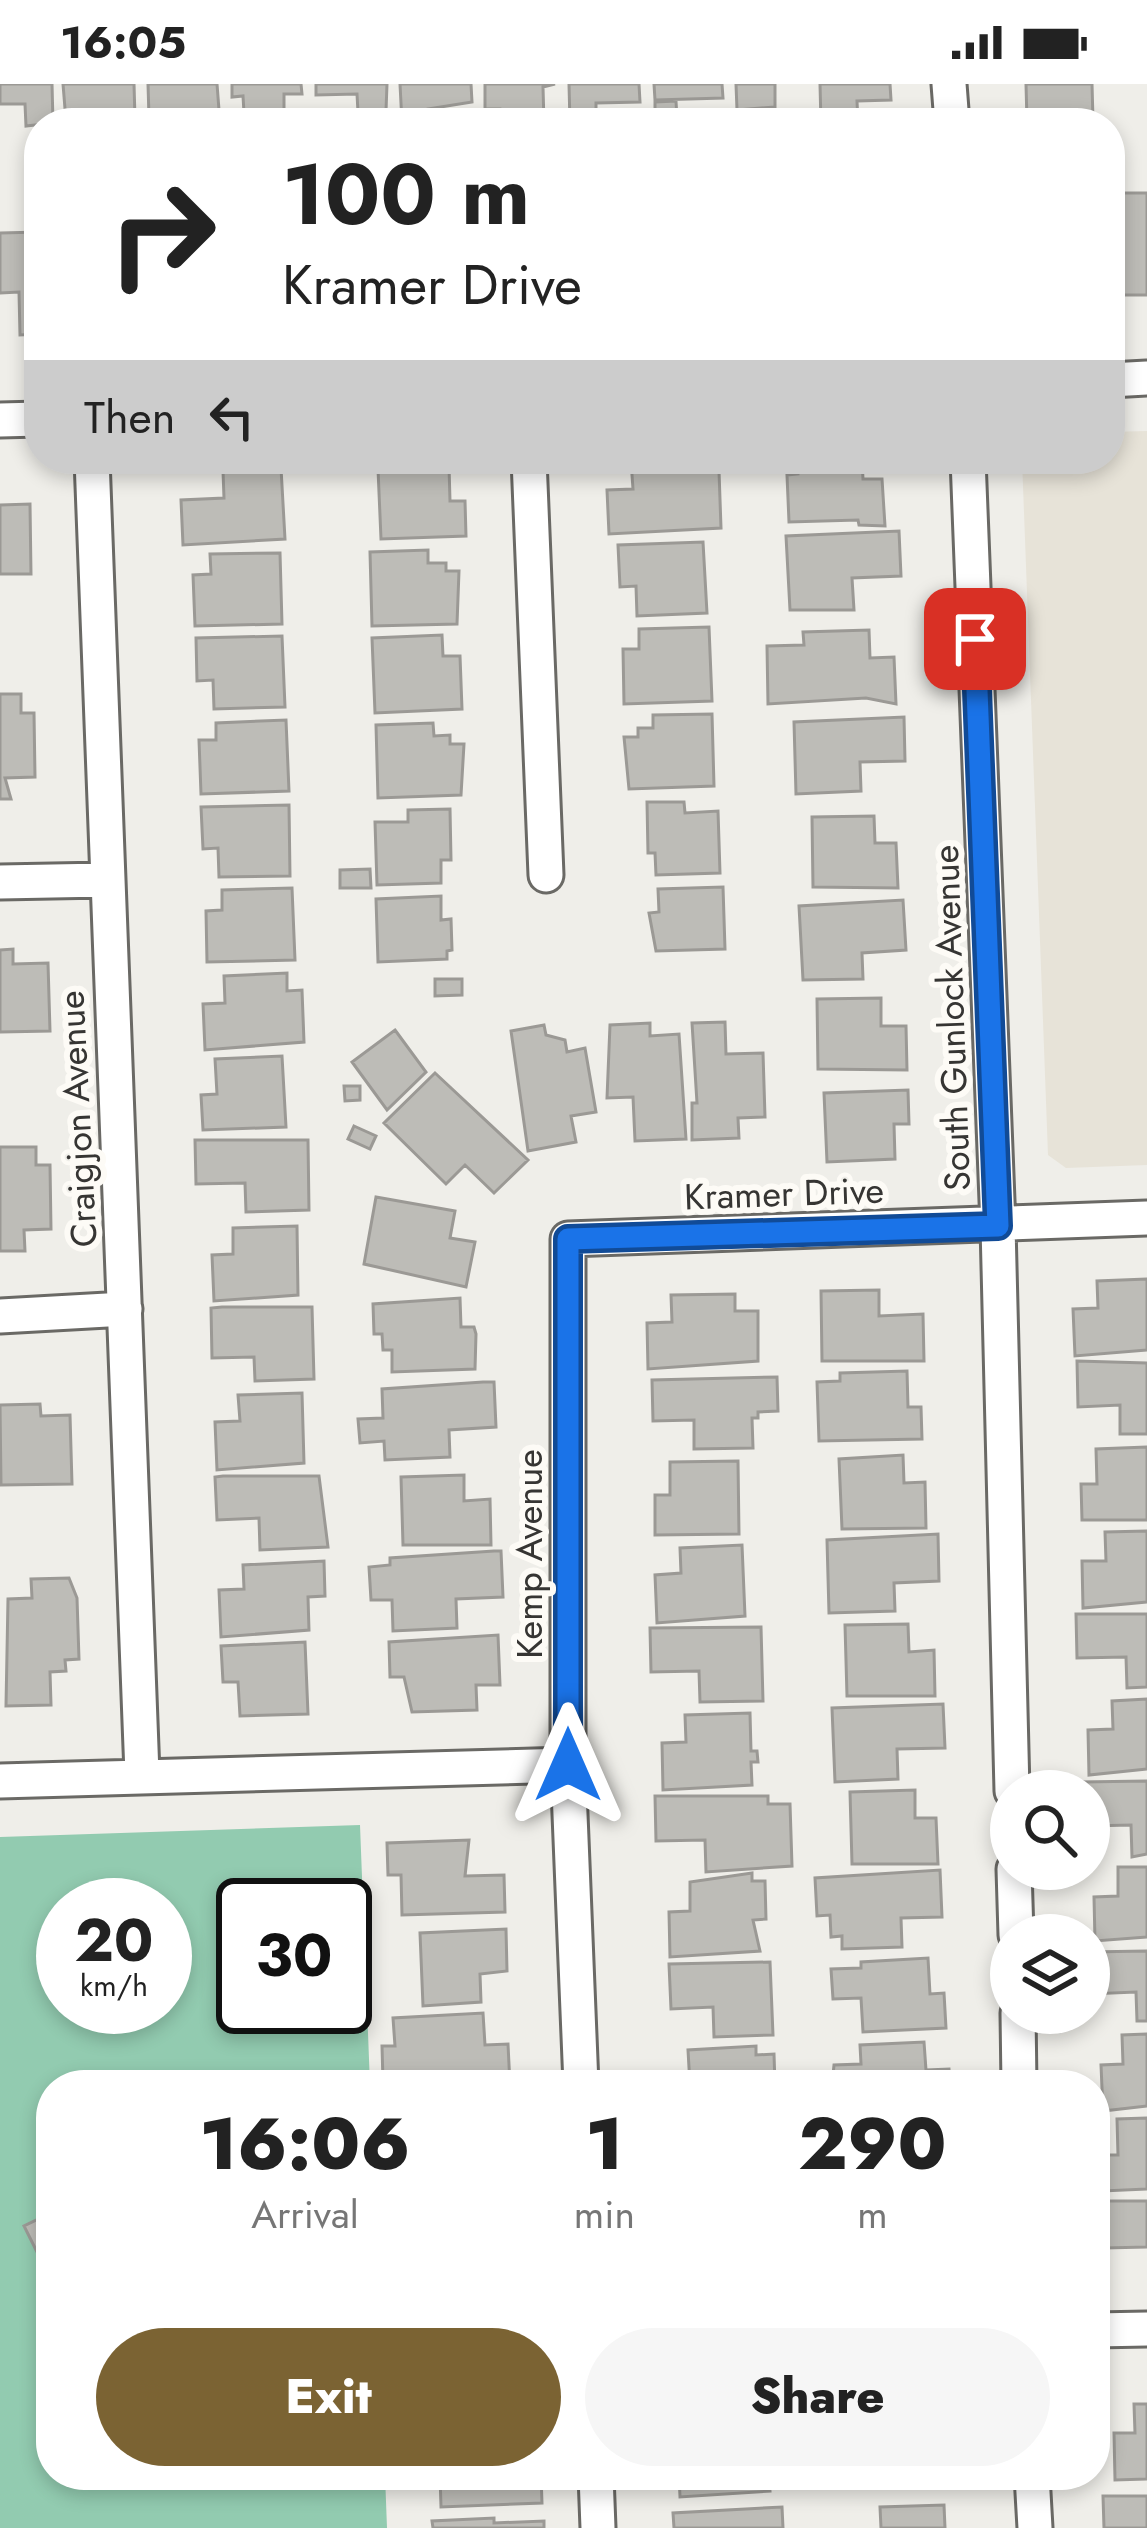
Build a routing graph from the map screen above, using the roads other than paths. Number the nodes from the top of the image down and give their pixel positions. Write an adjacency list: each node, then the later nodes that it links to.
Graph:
1 (92, 474): 5 (street, Craigjon Avenue)
2 (530, 474): 4 (street)
3 (969, 474): 8 (street, South Gunlock Avenue)
4 (547, 875)
5 (105, 880): 6 (street); 10 (street, Craigjon Avenue)
6 (0, 882)
7 (1147, 1218): 8 (street, Kramer Drive)
8 (998, 1226): 9 (street, Kramer Drive); 13 (street, South Gunlock Avenue)
9 (568, 1239): 12 (street, Kemp Avenue)
10 (125, 1310): 11 (street); 14 (street, Craigjon Avenue)
11 (0, 1316)
12 (568, 1765): 14 (street); 17 (street, Kemp Avenue)
13 (1011, 1770)
14 (142, 1774): 15 (street)
15 (0, 1781)
16 (1018, 2034): 18 (street)
17 (579, 2070)
18 (1019, 2070)
19 (1147, 2329): 20 (street)
20 (1110, 2330)
21 (597, 2490): 23 (street)
22 (1033, 2490): 24 (street)
23 (598, 2528)
24 (1035, 2528)

